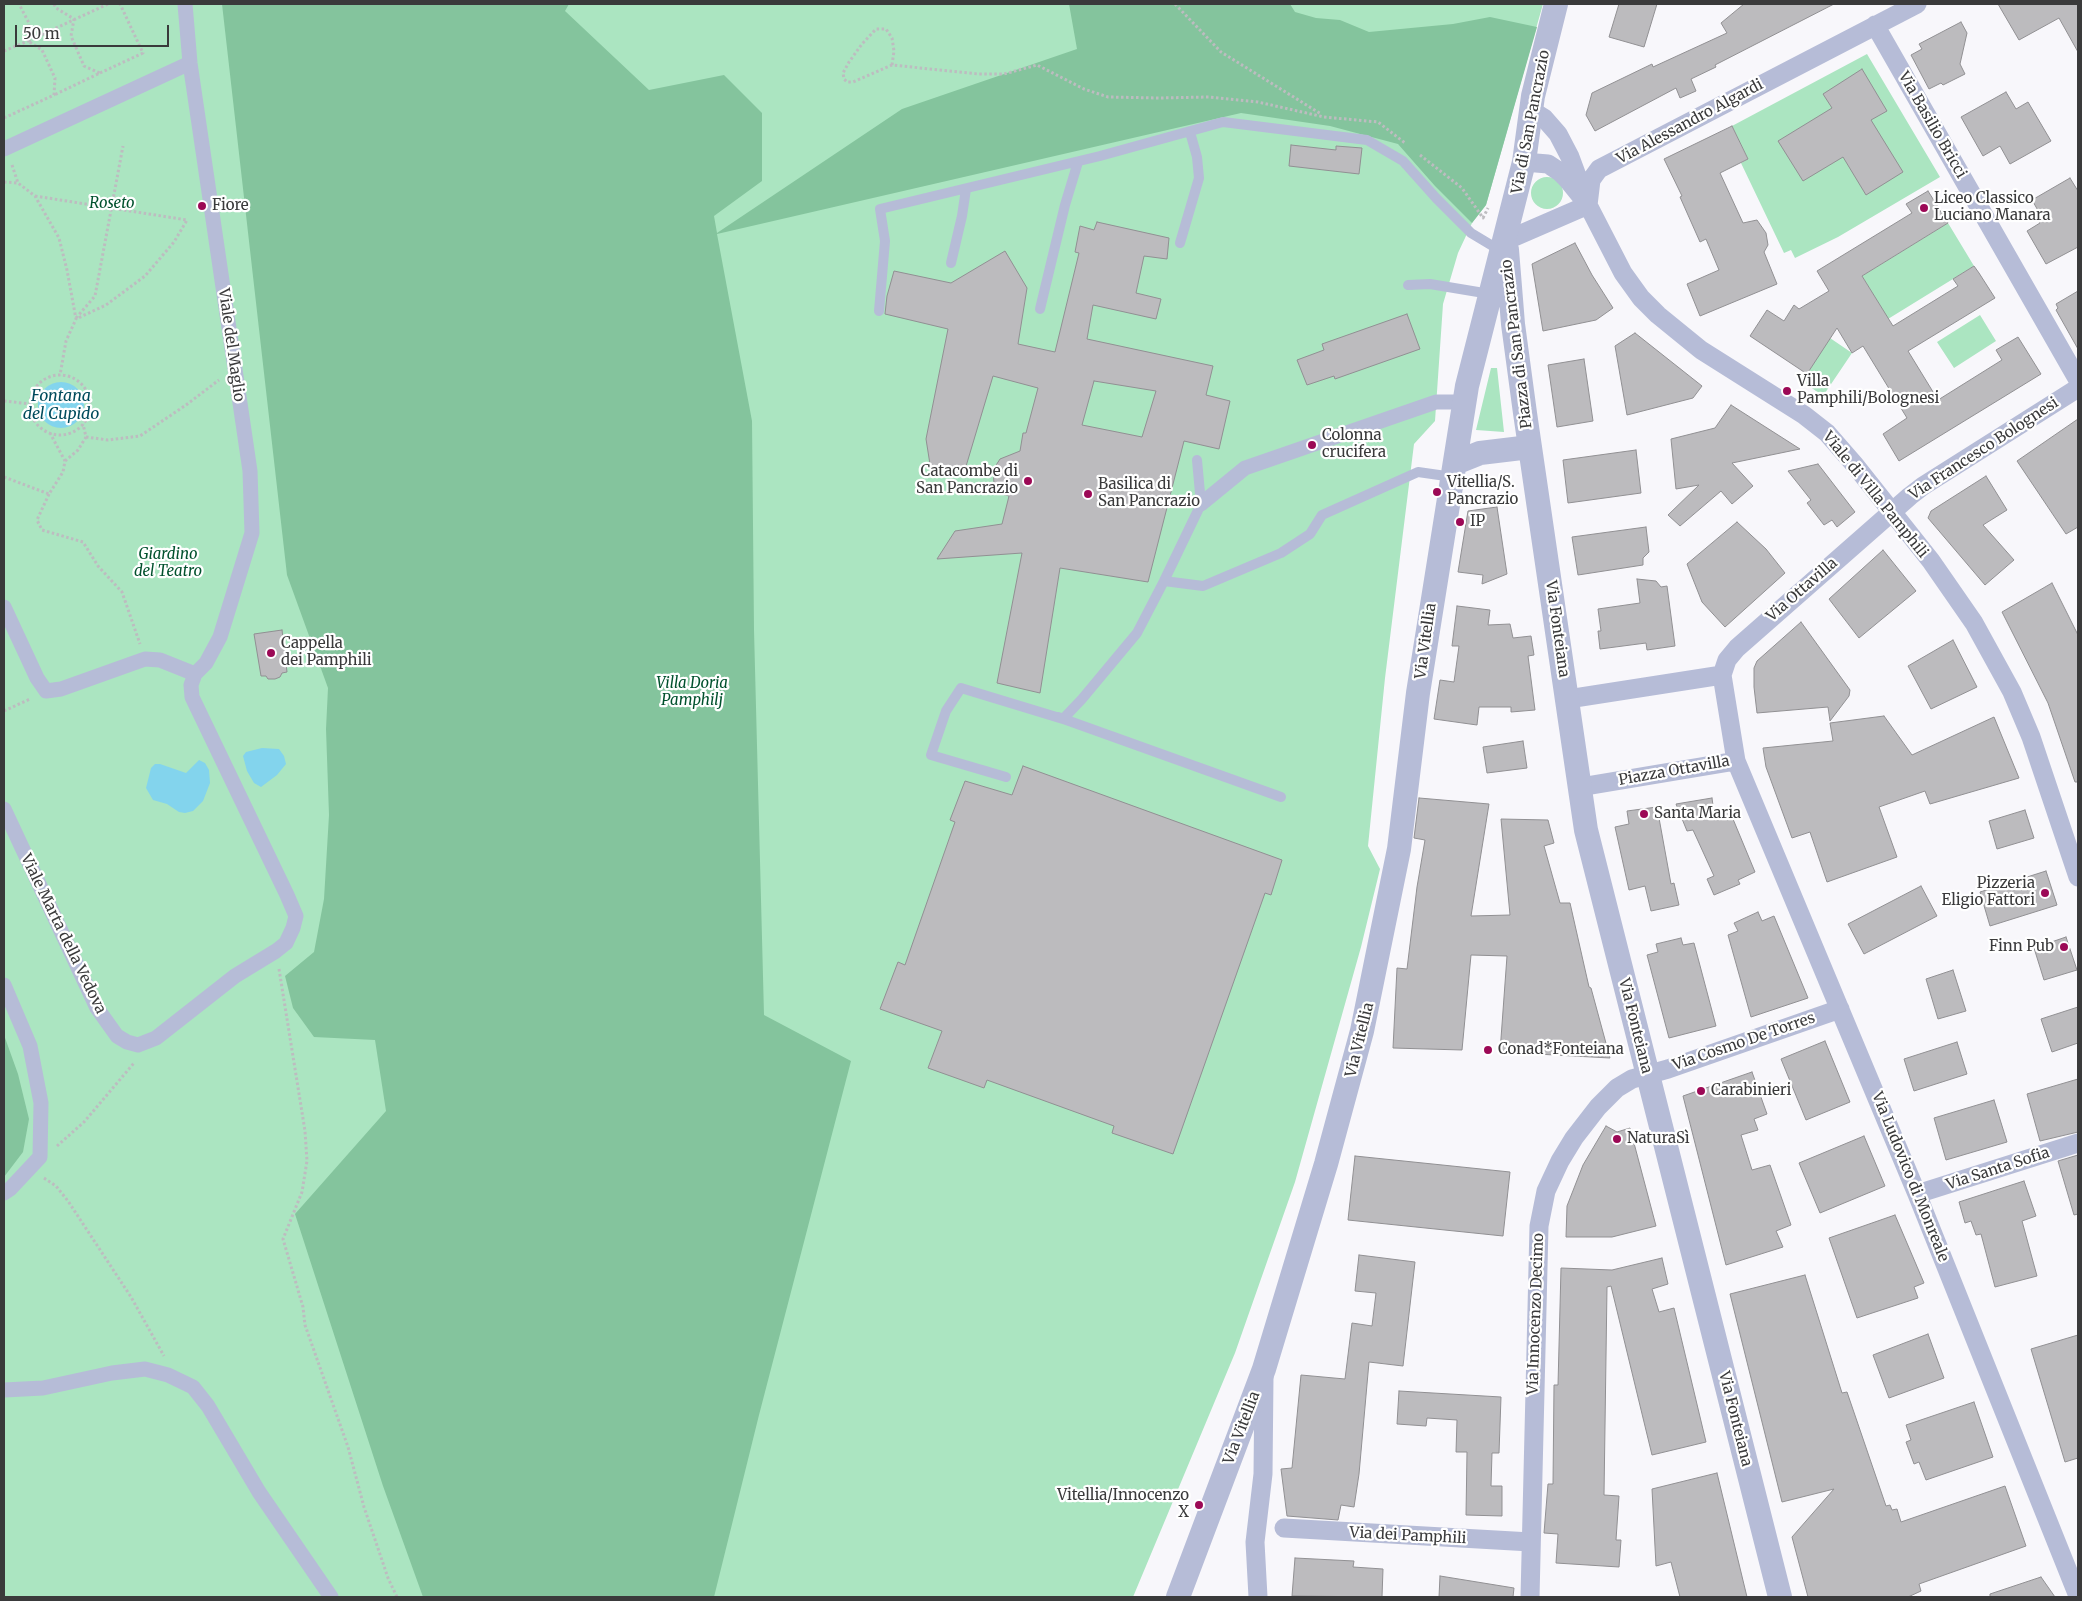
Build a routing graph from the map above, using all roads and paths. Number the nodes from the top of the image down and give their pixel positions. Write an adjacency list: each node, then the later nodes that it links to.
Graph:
1 (19, 4): 11 (path)
2 (54, 4): 9 (path)
3 (108, 4): 9 (path)
4 (120, 4): 15 (path)
5 (185, 4): 13 (street, Viale del Maglio)
6 (1175, 4): 14 (path)
7 (1556, 4): 17 (street, Via di San Pancrazio)
8 (1917, 4): 10 (street, Via Alessandro Algardi)
9 (74, 19): 11 (path); 15 (path)
10 (1875, 25): 27 (street, Via Alessandro Algardi); 39 (street, Via Basilio Bricci)
11 (28, 41): 12 (path); 16 (path)
12 (4, 51)
13 (190, 63): 21 (street); 37 (street, Viale del Maglio)
14 (892, 65): 14 (path)
15 (100, 73): 16 (path)
16 (54, 95): 18 (path)
17 (1531, 110): 23 (street, Via di San Pancrazio); 27 (street)
18 (4, 118)
19 (1190, 132): 22 (lane); 29 (lane); 30 (lane)
20 (123, 146): 28 (path)
21 (4, 149)
22 (1078, 162): 25 (lane); 34 (lane)
23 (1524, 162): 27 (street, Viale di Villa Pamphili); 30 (street, Via di San Pancrazio)
24 (4, 182): 26 (path)
25 (966, 189): 31 (lane); 35 (lane)
26 (35, 196): 28 (path); 36 (path)
27 (1588, 205): 30 (street); 54 (street, Viale di Villa Pamphili)
28 (112, 208): 36 (path); 36 (path)
29 (1180, 243)
30 (1504, 246): 33 (street, Piazza di San Pancrazio); 47 (street, Piazza di San Pancrazio)
31 (950, 263)
32 (1408, 285): 33 (lane)
33 (1490, 294): 42 (street, Piazza di San Pancrazio)
34 (1040, 309)
35 (879, 312)
36 (76, 319): 38 (path)
37 (235, 368): 46 (path); 58 (street, Viale del Maglio)
38 (60, 375): 43 (path); 44 (path)
39 (2078, 380)
40 (2078, 388): 54 (street, Via Francesco Bolognesi)
41 (4, 401): 43 (path)
42 (1464, 402): 50 (street, Piazza di San Pancrazio); 53 (street)
43 (31, 404): 45 (path)
44 (83, 424): 45 (path); 46 (path)
45 (50, 433): 49 (path)
46 (86, 437): 49 (path)
47 (1530, 447): 50 (street, Piazza di San Pancrazio); 61 (street, Via Fonteiana)
48 (1197, 460): 53 (lane)
49 (65, 461): 52 (path)
50 (1454, 470): 55 (lane); 80 (street, Via Vitellia)
51 (4, 477): 52 (path)
52 (49, 494): 57 (path)
53 (1201, 504): 55 (lane)
54 (1891, 512): 59 (street, Via Ottavilla); 69 (street, Viale di Villa Pamphili)
55 (1164, 581): 63 (lane)
56 (4, 607): 60 (street)
57 (145, 659): 58 (street); 60 (street)
58 (195, 674): 70 (street, Viale Marta della Vedova)
59 (1722, 675): 61 (street); 64 (street, Piazza Ottavilla)
60 (46, 691): 62 (path)
61 (1568, 699): 66 (street, Via Fonteiana)
62 (4, 711)
63 (1057, 717): 65 (lane); 67 (lane)
64 (1736, 761): 66 (street, Piazza Ottavilla); 72 (street, Via Ludovico di Monreale)
65 (1006, 777)
66 (1580, 787): 74 (street, Via Fonteiana)
67 (1281, 797)
68 (4, 809): 73 (street, Viale Marta della Vedova)
69 (2077, 871)
70 (276, 951): 73 (street, Viale Marta della Vedova); 87 (path)
71 (4, 985): 76 (street)
72 (1840, 1009): 74 (street, Via Cosmo De Torres); 79 (street, Via Ludovico di Monreale)
73 (156, 1038): 76 (path)
74 (1648, 1075): 84 (street, Via Innocenzo Decimo); 91 (street, Via Fonteiana)
75 (2078, 1143): 79 (street, Via Santa Sofia)
76 (40, 1157): 77 (street)
77 (28, 1169): 78 (street); 81 (path)
78 (4, 1193)
79 (1917, 1194): 85 (street, Via Ludovico di Monreale)
80 (1264, 1369): 88 (street, Via Vitellia); 89 (street)
81 (177, 1379): 82 (street); 86 (street)
82 (4, 1390)
83 (1284, 1528): 84 (street, Via dei Pamphili)
84 (1531, 1542): 90 (street, Via Innocenzo Decimo)
85 (2078, 1596)
86 (331, 1597)
87 (397, 1597)
88 (1178, 1597)
89 (1258, 1597)
90 (1530, 1597)
91 (1780, 1597)

